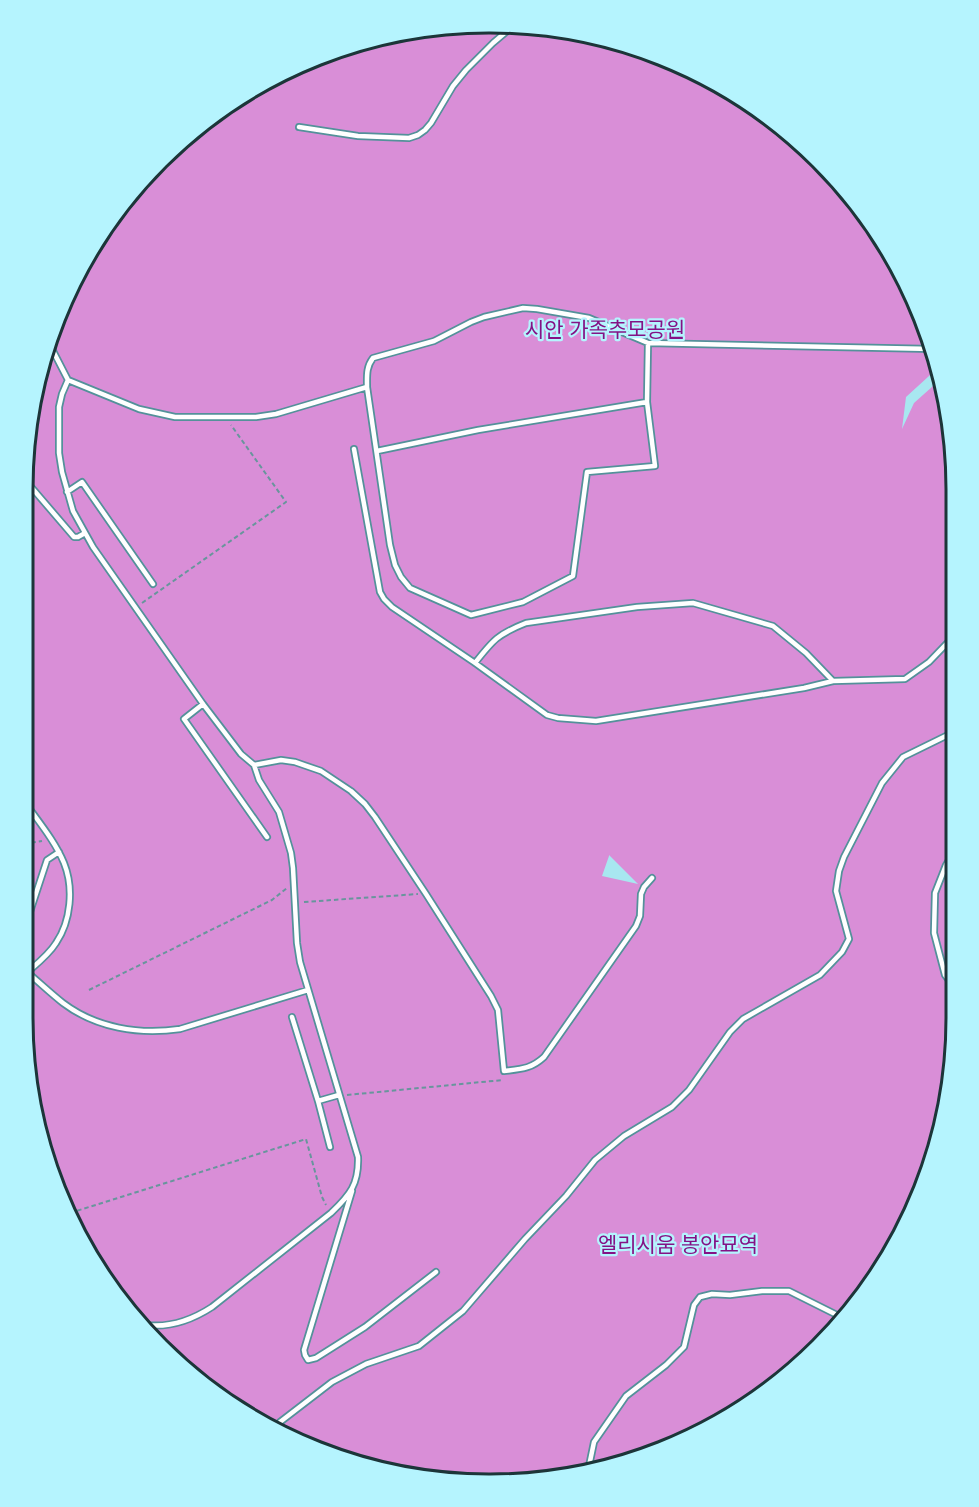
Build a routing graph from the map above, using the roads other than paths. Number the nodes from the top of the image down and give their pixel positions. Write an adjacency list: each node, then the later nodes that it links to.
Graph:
1 (504, 33): 2 (lane)
2 (299, 127)
3 (648, 343): 4 (lane); 7 (lane); 8 (lane)
4 (924, 349)
5 (54, 353): 6 (lane)
6 (68, 380): 7 (lane); 12 (lane)
7 (367, 387): 10 (lane)
8 (647, 402): 10 (lane); 10 (lane)
9 (354, 449): 16 (lane)
10 (376, 452)
11 (33, 489): 13 (lane)
12 (67, 492): 13 (lane); 14 (lane)
13 (85, 533): 18 (lane)
14 (153, 584)
15 (946, 644): 17 (lane)
16 (475, 663): 17 (lane); 17 (lane)
17 (833, 681)
18 (203, 704): 20 (lane); 22 (lane)
19 (946, 736): 39 (lane)
20 (254, 765): 25 (lane); 30 (lane)
21 (33, 814): 23 (lane)
22 (267, 837)
23 (58, 852): 26 (lane); 27 (lane)
24 (946, 865): 28 (lane)
25 (652, 878)
26 (33, 903)
27 (33, 965)
28 (946, 976)
29 (33, 979): 30 (lane)
30 (308, 990): 32 (lane)
31 (292, 1017): 33 (lane)
32 (339, 1095): 33 (lane); 35 (lane)
33 (318, 1101): 34 (lane)
34 (330, 1146)
35 (354, 1186): 36 (lane); 38 (lane)
36 (436, 1272)
37 (836, 1314): 40 (lane)
38 (154, 1326)
39 (280, 1423)
40 (590, 1462)

